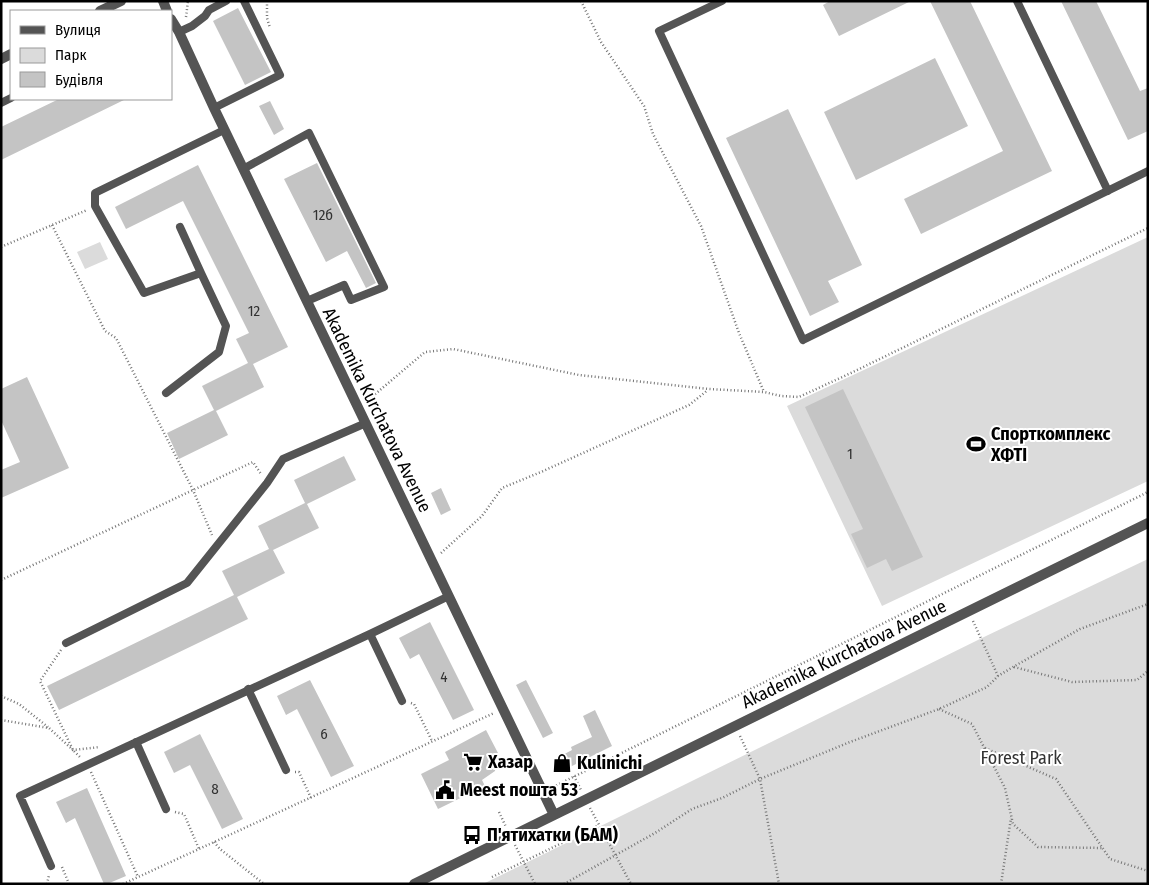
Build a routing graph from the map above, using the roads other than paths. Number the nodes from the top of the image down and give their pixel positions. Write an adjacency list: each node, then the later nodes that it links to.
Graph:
1 (121, 1): 6 (street)
2 (226, 1): 8 (lane)
3 (244, 1): 9 (lane)
4 (722, 1): 13 (lane)
5 (1017, 1): 13 (lane)
6 (102, 10)
7 (172, 22): 8 (street, Akademika Kurchatova Avenue)
8 (179, 32): 9 (street, Akademika Kurchatova Avenue)
9 (214, 108): 10 (street, Akademika Kurchatova Avenue)
10 (224, 130): 11 (street, Akademika Kurchatova Avenue); 15 (lane)
11 (243, 169): 16 (street, Akademika Kurchatova Avenue); 16 (lane)
12 (1148, 172): 13 (lane)
13 (1108, 191)
14 (180, 226): 15 (lane)
15 (201, 273): 17 (lane)
16 (307, 302): 18 (street, Akademika Kurchatova Avenue)
17 (166, 393)
18 (366, 423): 20 (street, Akademika Kurchatova Avenue); 22 (lane)
19 (1148, 523): 28 (street, Akademika Kurchatova Avenue)
20 (449, 596): 21 (lane); 28 (street, Akademika Kurchatova Avenue)
21 (370, 634): 23 (lane); 24 (lane)
22 (66, 643)
23 (248, 689): 25 (lane); 26 (lane)
24 (402, 702)
25 (136, 742): 27 (lane); 29 (lane)
26 (286, 770)
27 (166, 809)
28 (554, 815): 30 (street, Akademika Kurchatova Avenue)
29 (51, 866)
30 (414, 884)

